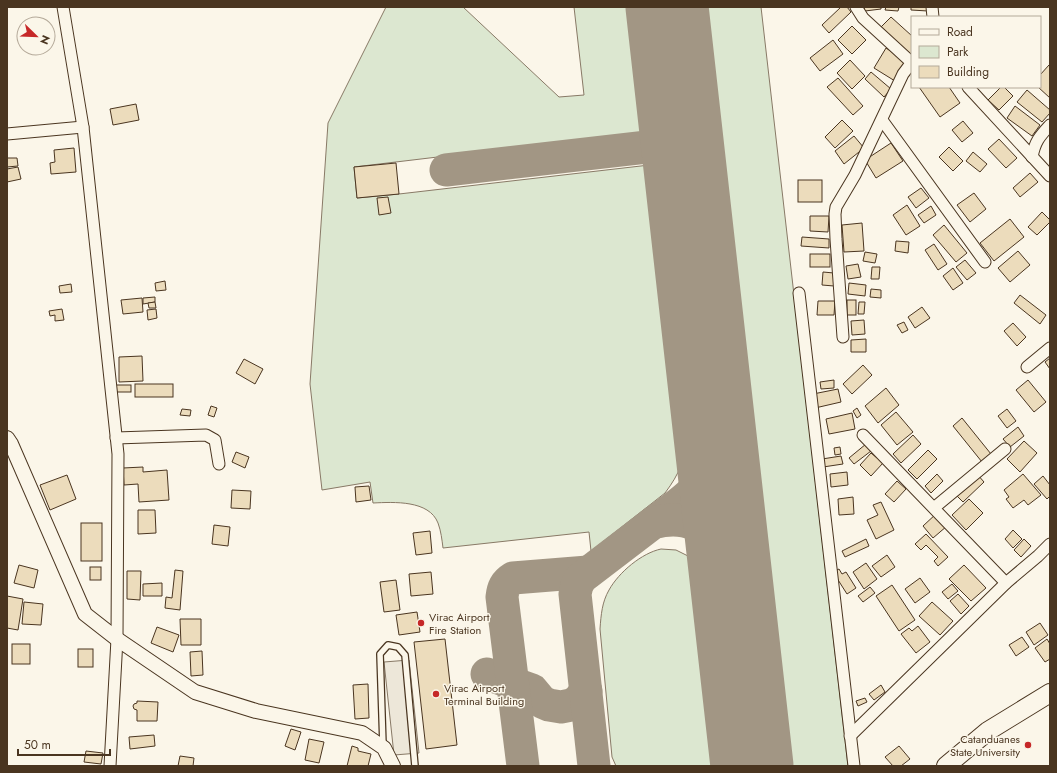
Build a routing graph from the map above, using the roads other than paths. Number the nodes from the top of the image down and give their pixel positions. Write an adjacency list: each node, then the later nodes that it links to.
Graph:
1 (63, 7): 7 (street)
2 (856, 7): 3 (street)
3 (911, 62): 5 (street)
4 (969, 88): 9 (street)
5 (882, 120): 11 (street); 13 (street)
6 (1050, 125): 9 (street)
7 (83, 127): 8 (street); 18 (street)
8 (7, 134)
9 (1032, 157): 10 (street)
10 (1050, 176)
11 (985, 262)
12 (799, 293): 26 (street)
13 (843, 337)
14 (1050, 348): 15 (street)
15 (1027, 367)
16 (863, 435): 21 (street)
17 (7, 438): 24 (street)
18 (116, 438): 20 (street); 24 (street)
19 (1005, 449): 21 (street)
20 (219, 464)
21 (935, 507): 23 (street)
22 (1050, 544): 23 (street)
23 (1006, 583): 26 (street)
24 (117, 639): 27 (street); 28 (street)
25 (1050, 693): 32 (main road)
26 (850, 736): 31 (street)
27 (384, 748): 29 (street); 30 (lane)
28 (110, 766)
29 (393, 766)
30 (415, 766)
31 (854, 766)
32 (946, 766)

